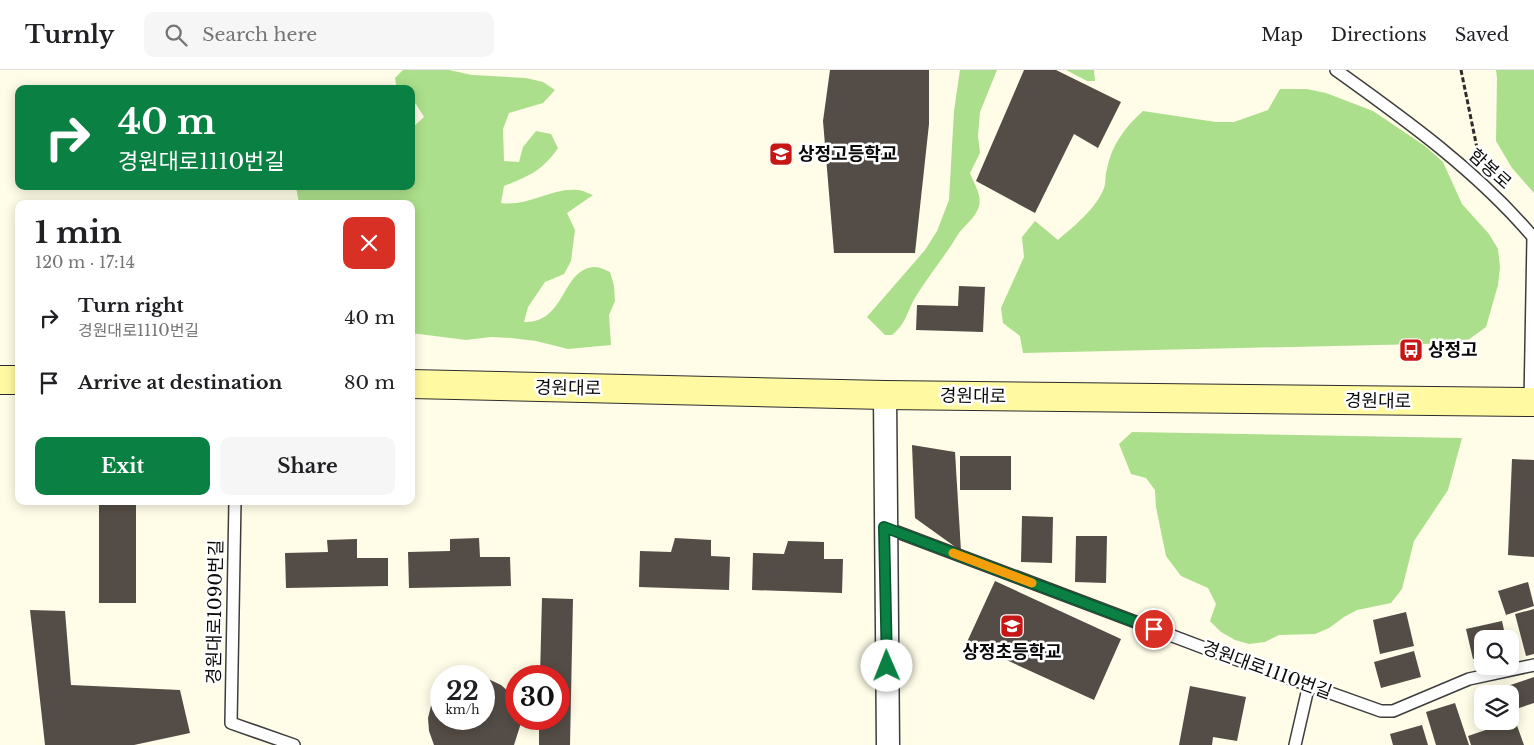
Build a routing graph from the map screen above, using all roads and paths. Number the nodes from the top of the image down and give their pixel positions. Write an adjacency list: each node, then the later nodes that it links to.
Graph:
1 (1336, 70): 3 (lane, 함봉로)
2 (1461, 70): 3 (path)
3 (1467, 170): 8 (lane, 함봉로)
4 (0, 380): 5 (main road)
5 (15, 380)
6 (415, 384): 7 (main road, 경원대로)
7 (885, 395): 8 (main road, 경원대로); 10 (street)
8 (1532, 402)
9 (235, 505): 13 (lane, 경원대로1090번길)
10 (884, 527): 12 (lane, 경원대로1110번길); 14 (street)
11 (1534, 665): 12 (lane, 경원대로1110번길)
12 (1309, 684): 15 (lane)
13 (294, 745)
14 (888, 745)
15 (1296, 745)

